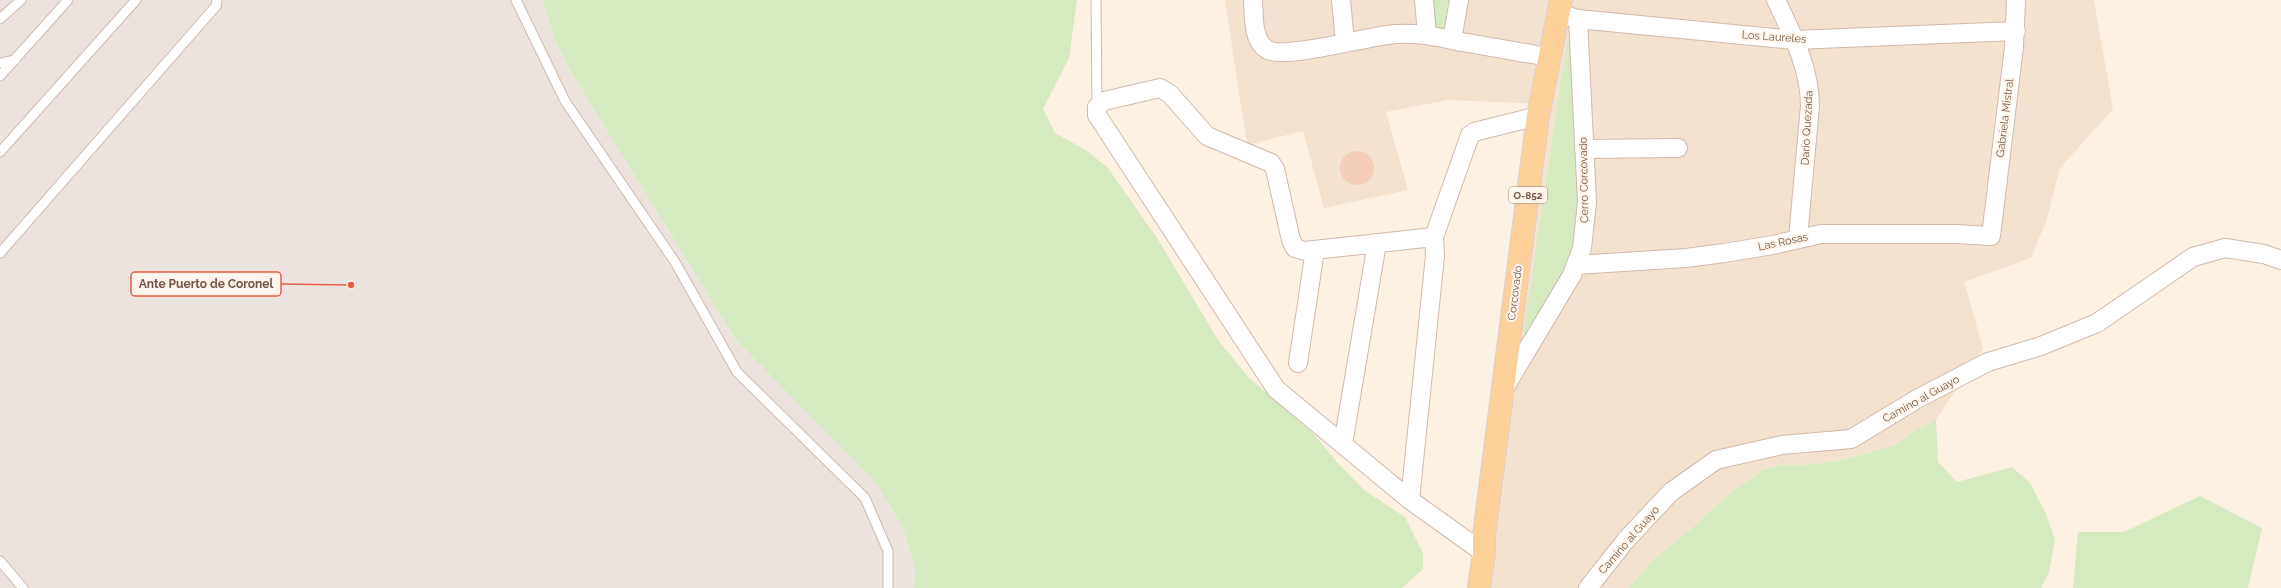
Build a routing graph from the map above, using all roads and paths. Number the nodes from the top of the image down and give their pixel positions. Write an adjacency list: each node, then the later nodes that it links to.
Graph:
1 (21, 0): 15 (lane)
2 (68, 0): 22 (lane)
3 (136, 0): 29 (lane)
4 (217, 0): 35 (lane)
5 (516, 0): 45 (lane)
6 (1096, 0): 25 (lane)
7 (1253, 0): 20 (street)
8 (1341, 0): 20 (street)
9 (1424, 0): 17 (street)
10 (1459, 0): 18 (street)
11 (1776, 0): 19 (street, Darío Quezada)
12 (2016, 0): 16 (street, Gabriela Mistral)
13 (1559, 7): 14 (street, Los Laureles); 21 (main road, Corcovado / O-852)
14 (1578, 19): 19 (street, Los Laureles); 28 (street, Cerro Corcovado)
15 (0, 20)
16 (2016, 31): 19 (street, Los Laureles); 30 (street, Gabriela Mistral)
17 (1427, 35): 18 (street); 20 (street)
18 (1452, 40): 21 (street)
19 (1794, 40): 32 (street, Darío Quezada)
20 (1344, 42)
21 (1549, 57): 26 (main road, Corcovado / O-852)
22 (15, 60): 23 (lane); 24 (lane)
23 (0, 63)
24 (0, 76)
25 (1097, 107): 34 (street); 40 (street)
26 (1538, 116): 31 (street); 39 (main road, Corcovado / O-852)
27 (1678, 148): 28 (street)
28 (1584, 149): 37 (street, Cerro Corcovado)
29 (0, 152)
30 (1991, 236): 32 (street, Las Rosas)
31 (1434, 237): 33 (street); 41 (street)
32 (1798, 238): 37 (street, Las Rosas)
33 (1377, 243): 34 (street); 40 (street)
34 (1314, 250): 38 (street)
35 (0, 253)
36 (2281, 260): 47 (street, Camino al Guayo)
37 (1576, 265): 39 (street, Cerro Corcovado)
38 (1298, 363)
39 (1502, 391): 42 (main road, Corcovado / O-852)
40 (1342, 444): 41 (street)
41 (1410, 500): 42 (street)
42 (1484, 552): 46 (main road, Corcovado / O-852)
43 (0, 561): 44 (lane)
44 (23, 588)
45 (888, 588)
46 (1479, 588)
47 (1588, 588)

